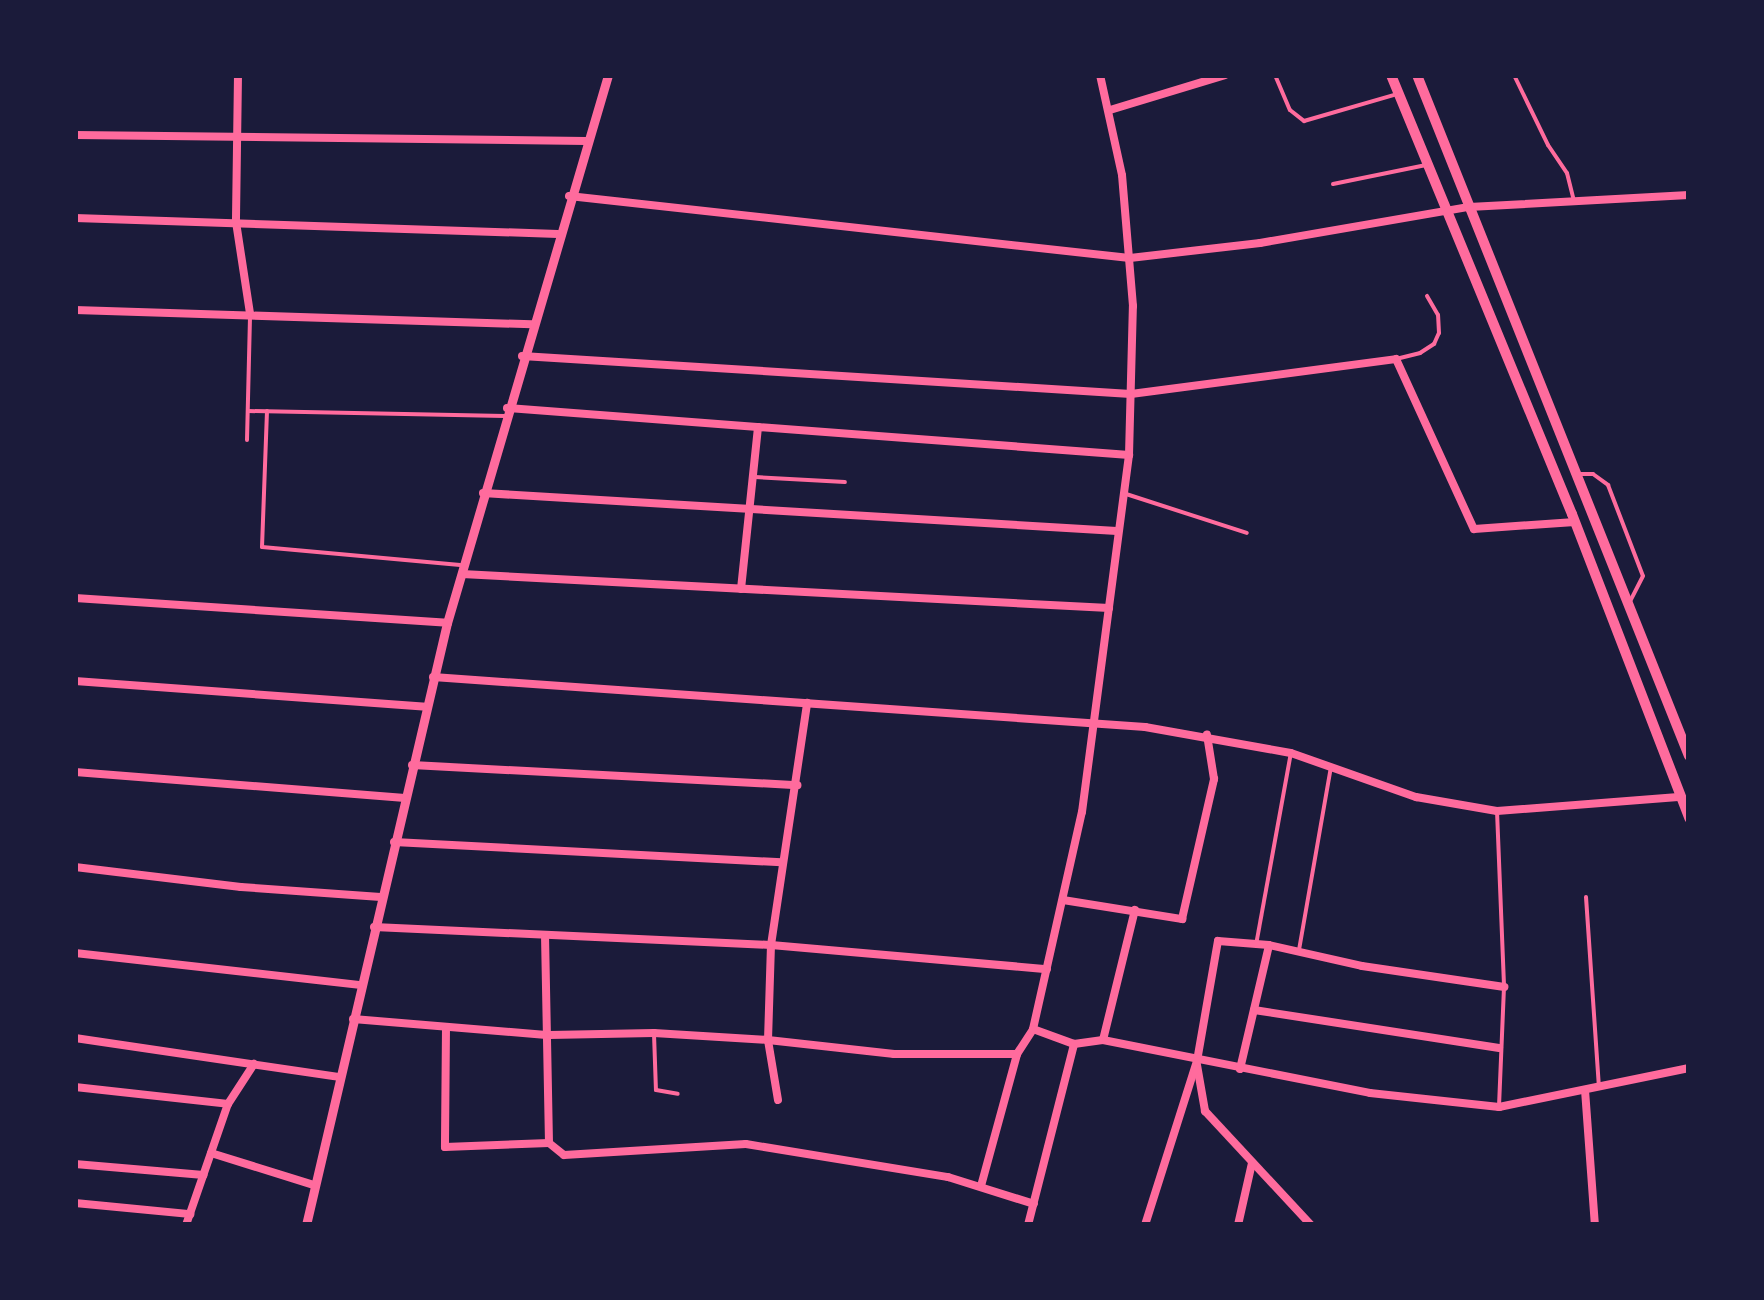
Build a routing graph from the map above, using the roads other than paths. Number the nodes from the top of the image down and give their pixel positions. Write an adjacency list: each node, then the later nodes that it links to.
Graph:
1 (238, 75): 12 (street)
2 (608, 75): 13 (street)
3 (1100, 75): 10 (street)
4 (1225, 75): 10 (street)
5 (1275, 75): 9 (lane)
6 (1391, 75): 9 (main road)
7 (1417, 75): 19 (main road)
8 (1514, 75): 18 (lane)
9 (1399, 94): 14 (main road)
10 (1110, 110): 24 (street)
11 (75, 135): 12 (street)
12 (237, 139): 13 (street); 22 (street)
13 (586, 141): 17 (street)
14 (1428, 165): 15 (lane); 20 (main road)
15 (1333, 184)
16 (1689, 195): 18 (street)
17 (569, 196): 23 (street); 24 (street)
18 (1574, 202): 19 (street)
19 (1470, 208): 20 (street); 38 (main road)
20 (1448, 212): 24 (street); 44 (main road)
21 (75, 218): 22 (street)
22 (236, 222): 23 (street); 27 (street)
23 (558, 234): 28 (street)
24 (1130, 258): 31 (street)
25 (1427, 296): 30 (lane)
26 (75, 310): 27 (street)
27 (250, 314): 28 (street); 32 (lane)
28 (532, 324): 29 (street)
29 (522, 356): 31 (street); 34 (street)
30 (1396, 359): 31 (street); 44 (street)
31 (1131, 394): 37 (street)
32 (248, 410): 33 (lane); 36 (lane)
33 (267, 411): 34 (lane); 47 (lane)
34 (506, 412): 35 (street); 41 (street)
35 (758, 427): 37 (street); 39 (street)
36 (247, 440)
37 (1129, 454): 42 (street)
38 (1578, 474): 50 (main road); 50 (lane)
39 (752, 476): 40 (lane); 43 (street)
40 (845, 482)
41 (484, 492): 43 (street); 47 (street)
42 (1123, 492): 45 (street); 46 (lane)
43 (749, 506): 45 (street); 48 (street)
44 (1575, 522): 65 (main road)
45 (1117, 531): 51 (street)
46 (1247, 533)
47 (463, 570): 48 (street); 52 (street)
48 (741, 588): 51 (street)
49 (75, 598): 52 (street)
50 (1628, 605): 60 (main road)
51 (1109, 608): 57 (street)
52 (447, 623): 53 (street)
53 (434, 677): 55 (street); 56 (street)
54 (75, 681): 56 (street)
55 (807, 703): 57 (street); 64 (street)
56 (426, 708): 61 (street)
57 (1094, 723): 58 (street); 74 (street)
58 (1207, 735): 59 (street); 75 (street)
59 (1291, 752): 62 (street); 80 (lane)
60 (1689, 756)
61 (412, 765): 64 (street); 66 (street)
62 (1330, 767): 67 (street); 82 (lane)
63 (75, 772): 66 (street)
64 (797, 784): 70 (street)
65 (1681, 797): 67 (street); 68 (main road)
66 (405, 798): 69 (street)
67 (1496, 811): 85 (lane)
68 (1689, 818)
69 (394, 842): 70 (street); 72 (street)
70 (781, 862): 78 (street)
71 (75, 868): 72 (street)
72 (382, 897): 76 (street)
73 (1586, 897): 103 (lane)
74 (1063, 900): 75 (street); 83 (street)
75 (1135, 910): 94 (street)
76 (374, 928): 77 (street); 84 (street)
77 (545, 935): 78 (street); 91 (street)
78 (770, 945): 83 (street); 93 (street)
79 (1270, 945): 80 (street); 82 (street); 86 (street)
80 (1256, 946): 98 (street)
81 (75, 952): 84 (street)
82 (1298, 952): 85 (street)
83 (1047, 968): 89 (street)
84 (361, 985): 87 (street)
85 (1504, 987): 96 (lane)
86 (1254, 1010): 96 (street); 101 (street)
87 (353, 1019): 88 (street); 102 (street)
88 (446, 1027): 91 (street); 110 (street)
89 (1034, 1029): 95 (street); 97 (street)
90 (654, 1033): 91 (street); 93 (street); 106 (lane)
91 (549, 1035): 110 (street)
92 (75, 1038): 99 (street)
93 (768, 1040): 97 (street); 107 (street)
94 (1103, 1040): 95 (street); 98 (street)
95 (1074, 1044): 118 (street)
96 (1499, 1048): 109 (lane)
97 (1018, 1054): 116 (street)
98 (1196, 1061): 101 (street); 112 (street); 123 (street)
99 (254, 1064): 102 (street); 108 (street)
100 (1689, 1068): 103 (street)
101 (1240, 1069): 109 (street)
102 (340, 1077): 115 (street)
103 (1600, 1087): 105 (street)
104 (75, 1088): 108 (street)
105 (1585, 1090): 109 (street); 126 (street)
106 (678, 1094)
107 (778, 1100)
108 (228, 1104): 111 (street)
109 (1499, 1107)
110 (549, 1142): 116 (street)
111 (211, 1153): 114 (street); 115 (street)
112 (1252, 1163): 124 (street); 125 (street)
113 (75, 1164): 114 (street)
114 (204, 1174): 119 (street)
115 (314, 1185): 121 (street)
116 (981, 1186): 118 (street)
117 (75, 1203): 119 (street)
118 (1034, 1204): 122 (street)
119 (190, 1214): 120 (street)
120 (186, 1225)
121 (306, 1225)
122 (1028, 1225)
123 (1145, 1225)
124 (1238, 1225)
125 (1312, 1225)
126 (1595, 1225)

